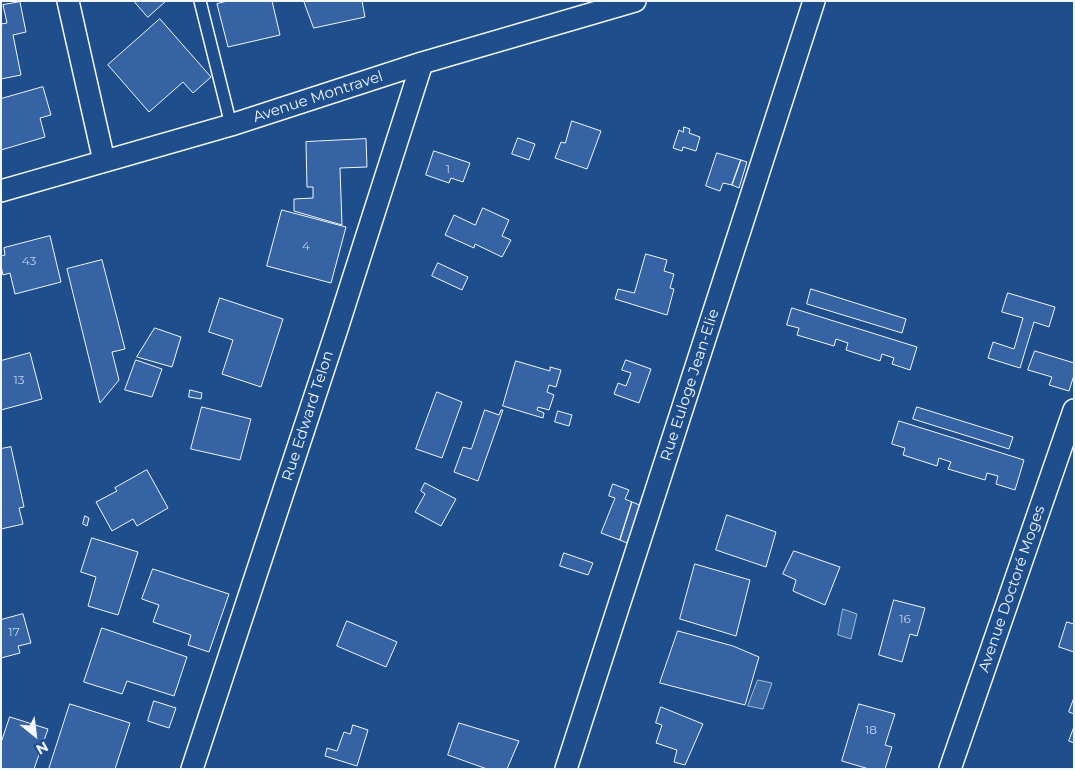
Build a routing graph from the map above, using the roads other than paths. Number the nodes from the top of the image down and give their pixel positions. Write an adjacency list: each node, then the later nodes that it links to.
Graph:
1 (68, 1): 7 (street)
2 (200, 1): 6 (lane)
3 (635, 1): 5 (street, Avenue Montravel)
4 (814, 1): 11 (street, Rue Euloge Jean-Elie)
5 (422, 63): 6 (street, Avenue Montravel); 10 (street, Rue Edward Telon)
6 (231, 125): 7 (street, Avenue Montravel)
7 (104, 161): 8 (street, Avenue Montravel)
8 (1, 191)
9 (1074, 410): 12 (street, Avenue Doctoré Moges)
10 (192, 769)
11 (566, 769)
12 (950, 769)

